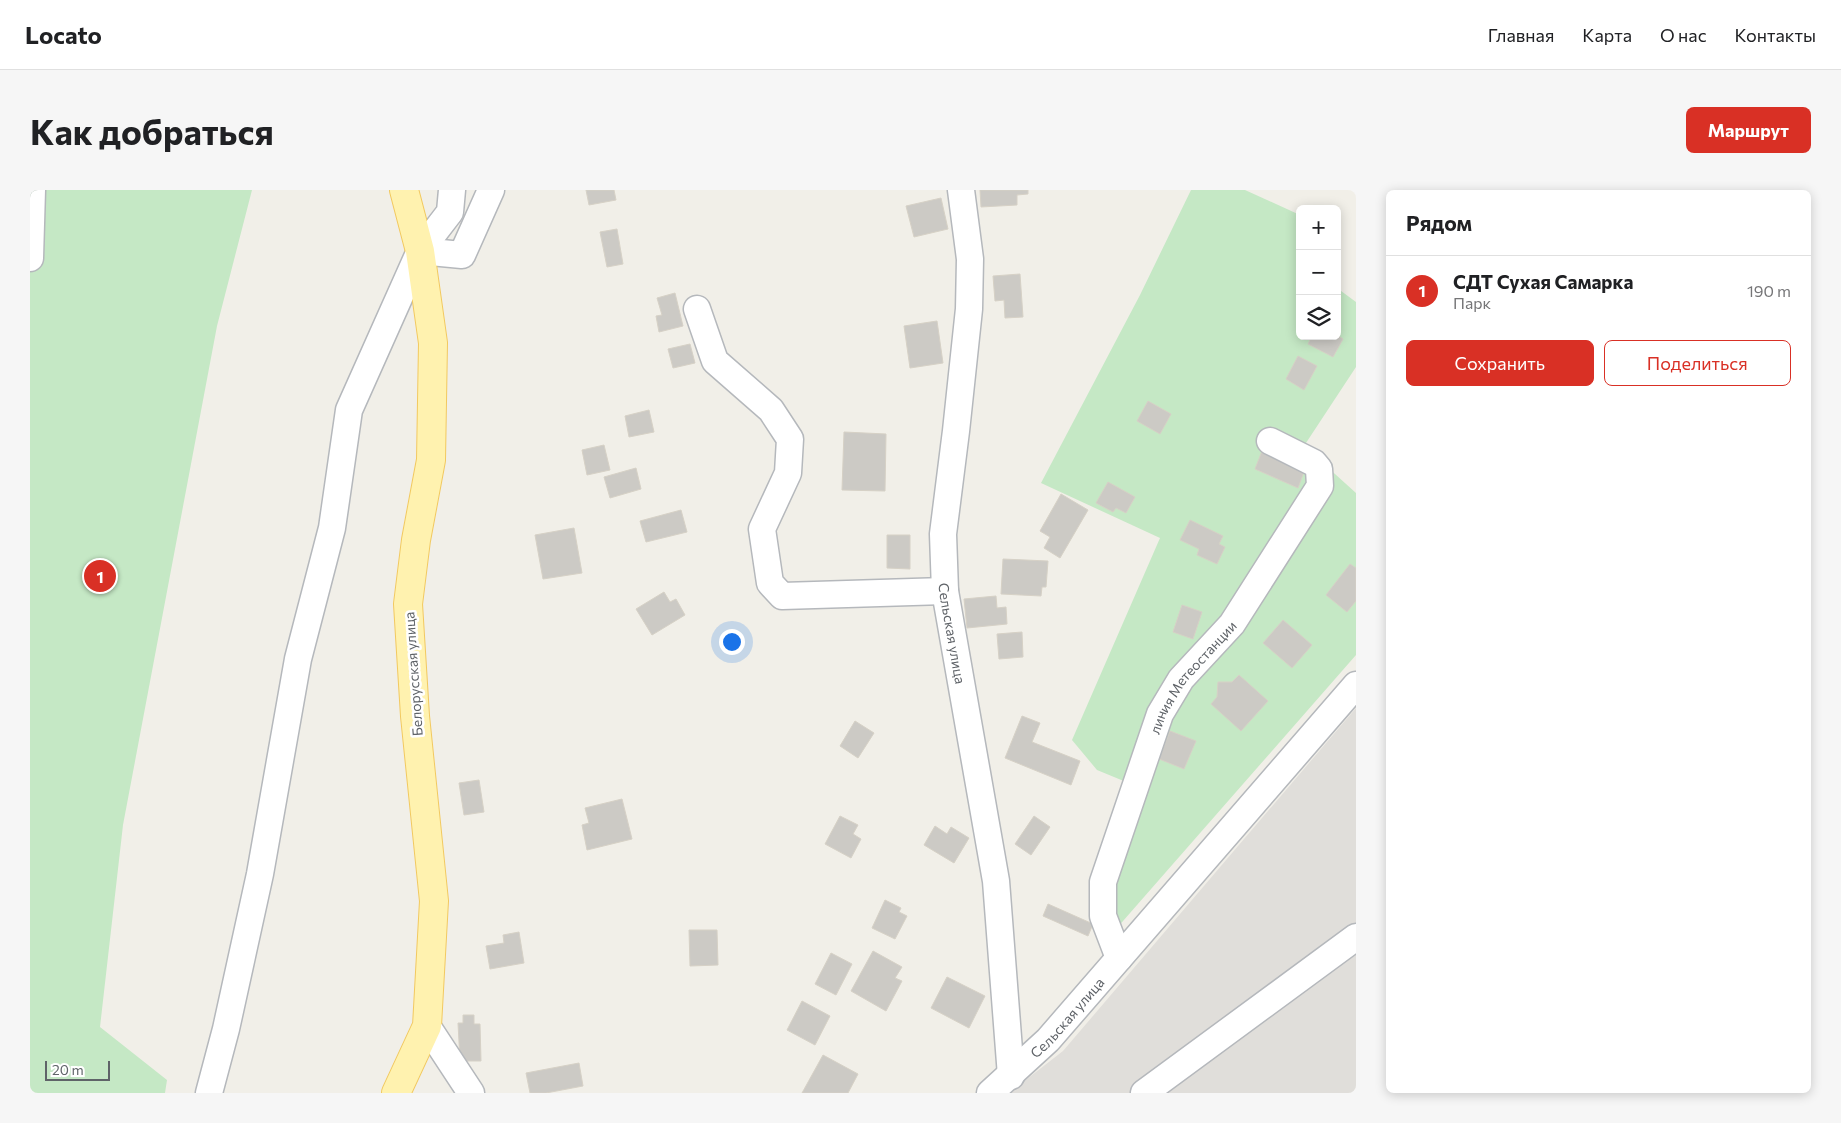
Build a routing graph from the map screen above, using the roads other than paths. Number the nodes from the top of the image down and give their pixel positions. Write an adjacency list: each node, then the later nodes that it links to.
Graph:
1 (32, 190): 7 (street)
2 (404, 190): 6 (main road, Белорусская улица)
3 (452, 190): 6 (street)
4 (491, 190): 6 (street)
5 (961, 190): 10 (street, Сельская улица)
6 (420, 251): 14 (main road, Белорусская улица); 16 (street)
7 (30, 258)
8 (697, 309): 10 (street)
9 (1270, 441): 13 (street, линия Метеостанции)
10 (945, 591): 15 (street, Сельская улица)
11 (1356, 684): 13 (street, Сельская улица)
12 (1356, 937): 20 (street)
13 (1119, 958): 15 (street, Сельская улица)
14 (427, 1026): 17 (main road, Белорусская улица); 18 (street)
15 (1011, 1076): 19 (street, Сельская улица)
16 (208, 1093)
17 (396, 1093)
18 (471, 1093)
19 (990, 1093)
20 (1144, 1093)

